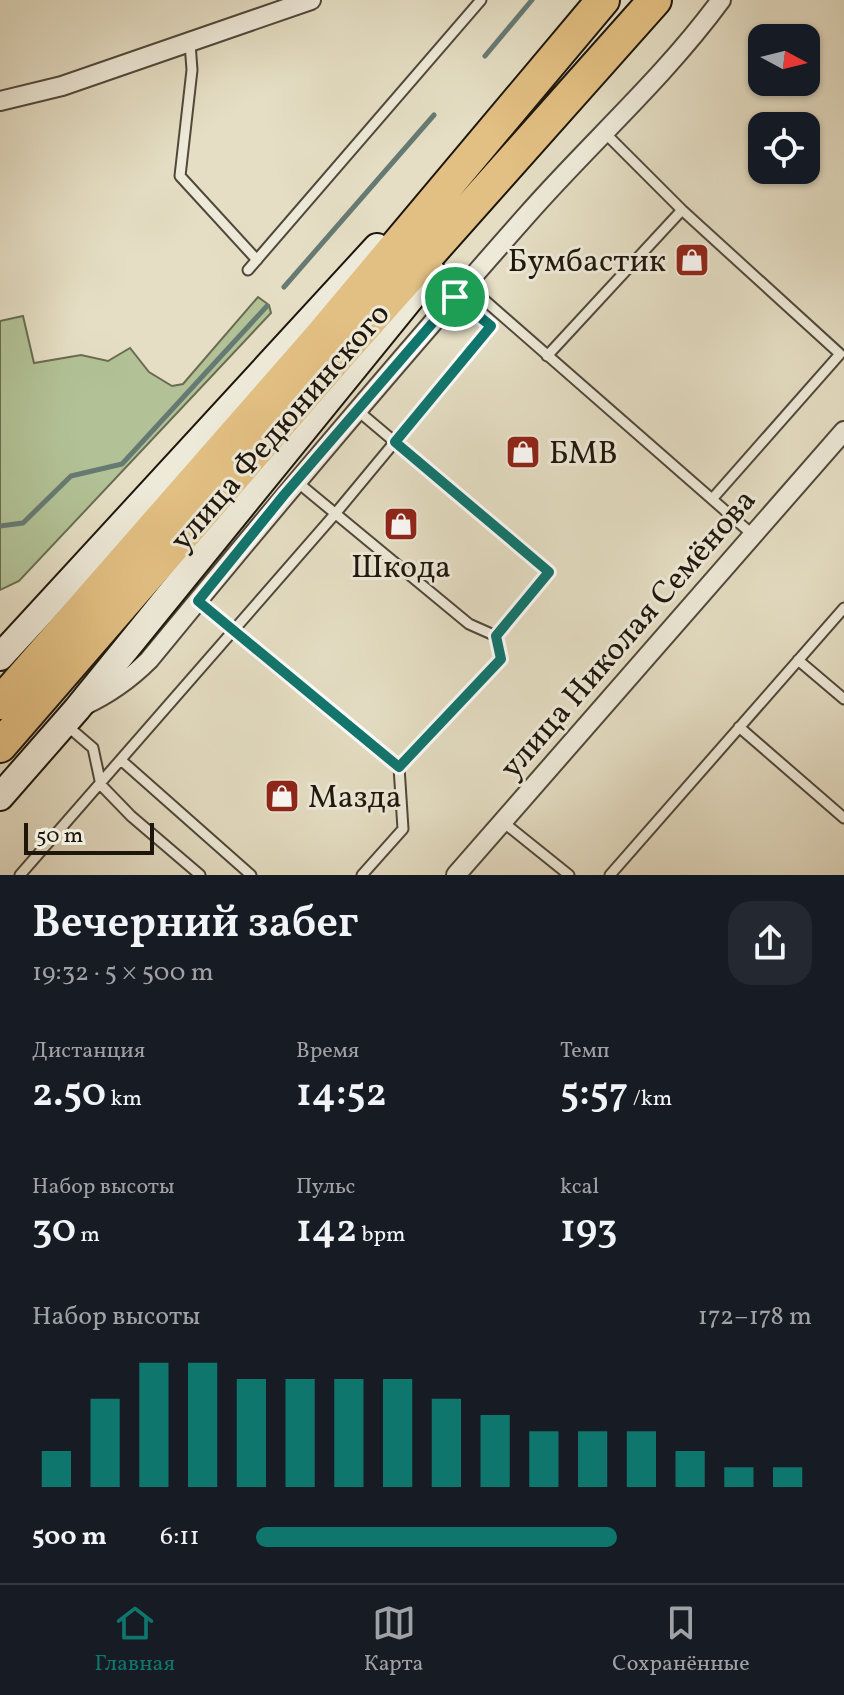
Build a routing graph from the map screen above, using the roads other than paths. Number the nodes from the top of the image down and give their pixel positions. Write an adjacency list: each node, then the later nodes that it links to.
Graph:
1 (311, 0): 6 (street)
2 (481, 0): 12 (lane)
3 (603, 0): 7 (highway, улица Федюнинского)
4 (655, 0): 8 (highway, улица Федюнинского)
5 (721, 0): 10 (street)
6 (190, 43): 9 (street); 12 (lane)
7 (541, 72): 29 (main road); 32 (highway, улица Федюнинского)
8 (570, 98): 33 (main road); 35 (highway, улица Федюнинского)
9 (0, 101)
10 (605, 133): 11 (lane); 14 (street)
11 (682, 210): 15 (lane); 16 (lane)
12 (257, 260): 13 (lane)
13 (248, 270)
14 (460, 290): 15 (lane); 18 (street); 20 (lane)
15 (547, 356): 22 (lane)
16 (834, 361): 17 (lane); 22 (lane)
17 (844, 369)
18 (357, 410): 20 (lane); 21 (street)
19 (844, 431): 24 (street, улица Николая Семёнова)
20 (395, 442): 23 (lane); 28 (lane)
21 (296, 481): 23 (lane); 25 (street)
22 (713, 498): 24 (lane)
23 (335, 514): 27 (lane); 28 (lane)
24 (753, 535): 41 (street, улица Николая Семёнова)
25 (198, 601): 27 (lane); 33 (street)
26 (844, 608): 30 (lane)
27 (234, 631): 36 (lane); 37 (lane)
28 (496, 636): 37 (lane)
29 (0, 657)
30 (798, 660): 31 (lane); 34 (lane)
31 (844, 699)
32 (0, 703)
33 (71, 716): 38 (lane); 39 (main road)
34 (739, 727): 40 (lane); 48 (lane)
35 (0, 746)
36 (122, 761): 38 (lane); 44 (lane)
37 (399, 767): 45 (lane)
38 (101, 785): 42 (lane); 43 (lane)
39 (0, 797)
40 (844, 818)
41 (503, 822): 46 (street, улица Николая Семёнова); 47 (lane)
42 (20, 875)
43 (200, 875)
44 (251, 875)
45 (362, 875)
46 (456, 875)
47 (569, 875)
48 (610, 875)

